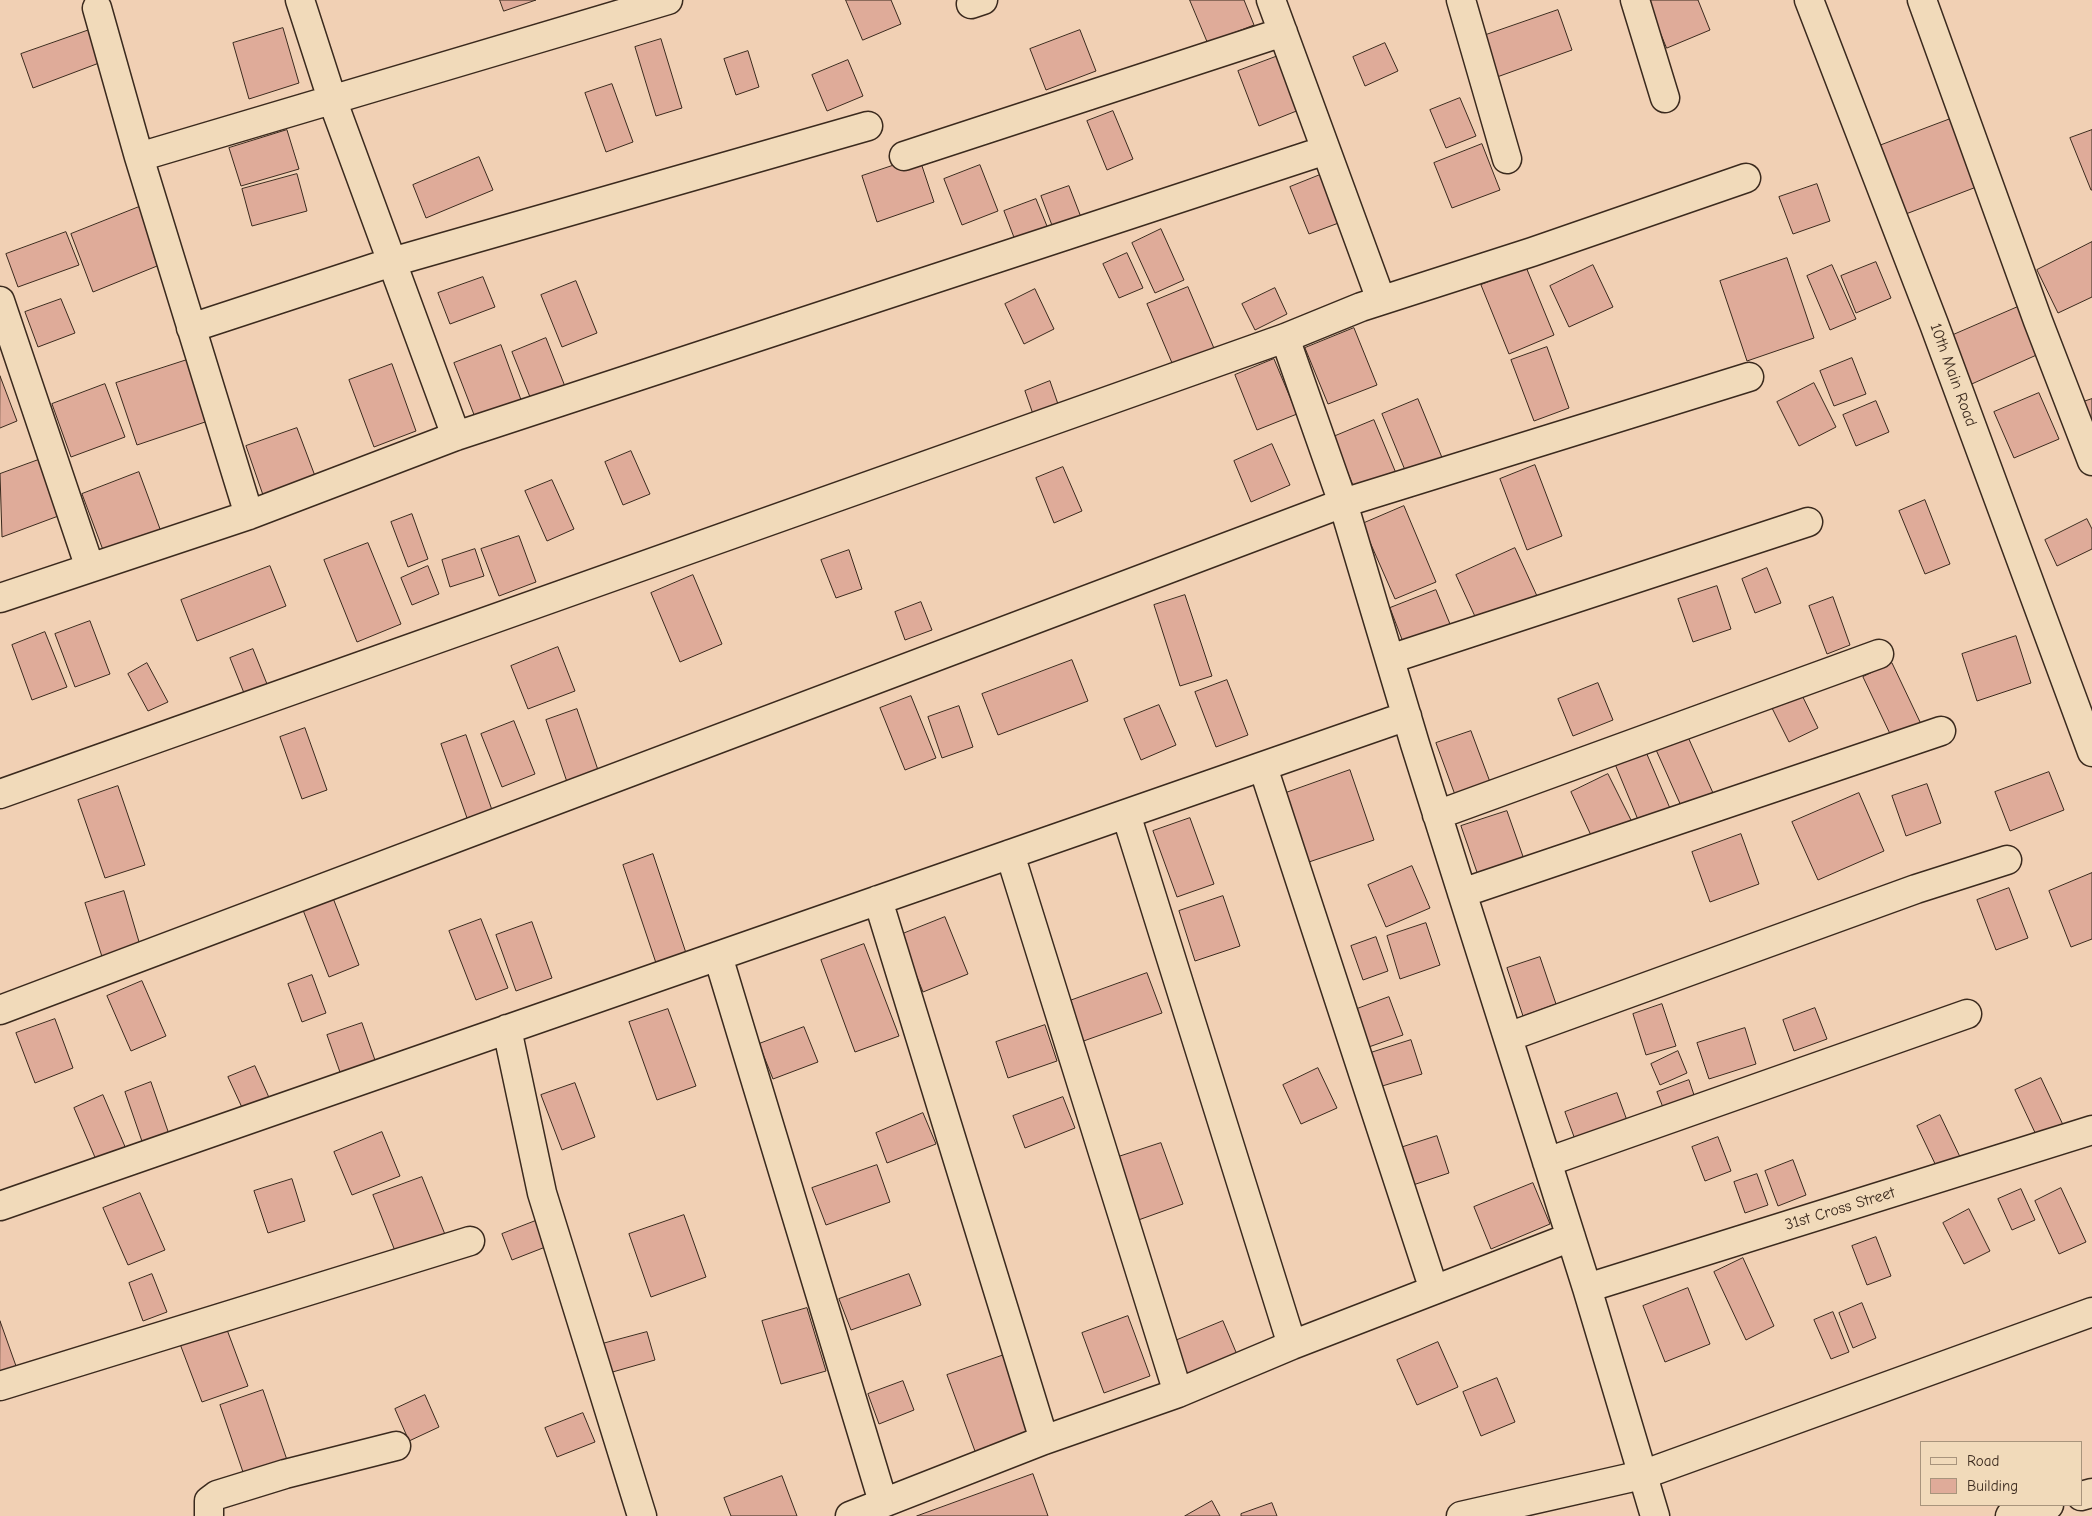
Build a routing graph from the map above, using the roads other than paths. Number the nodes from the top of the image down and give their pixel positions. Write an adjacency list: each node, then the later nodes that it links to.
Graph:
1 (300, 0): 11 (street)
2 (668, 0): 11 (street)
3 (1271, 0): 9 (street)
4 (1461, 0): 16 (street)
5 (1635, 0): 10 (street)
6 (1809, 0): 35 (street, 10th Main Road)
7 (1922, 0): 25 (street)
8 (97, 8): 14 (street)
9 (1282, 32): 13 (street); 15 (street)
10 (1665, 98)
11 (332, 99): 14 (street); 18 (street)
12 (868, 126): 18 (street)
13 (1326, 150): 19 (street); 24 (street)
14 (139, 156): 21 (street)
15 (904, 156)
16 (1507, 159)
17 (1746, 178): 19 (street)
18 (392, 262): 21 (street); 24 (street)
19 (1381, 300): 22 (street)
20 (0, 301): 29 (street)
21 (191, 328): 27 (street)
22 (1286, 338): 26 (street); 37 (street)
23 (1749, 377): 26 (street)
24 (456, 436): 27 (street)
25 (2092, 462)
26 (1343, 504): 32 (street); 45 (street)
27 (249, 515): 29 (street)
28 (1808, 522): 32 (street)
29 (90, 568): 30 (street)
30 (0, 598)
31 (1879, 654): 39 (street)
32 (1390, 659): 33 (street)
33 (1407, 716): 36 (street); 39 (street)
34 (1941, 731): 42 (street)
35 (2092, 752)
36 (1263, 767): 38 (street); 55 (street)
37 (0, 794)
38 (1126, 814): 40 (street); 57 (street)
39 (1437, 814): 42 (street)
40 (1010, 854): 43 (street); 59 (street)
41 (2007, 860): 48 (street)
42 (1462, 893): 48 (street)
43 (878, 900): 44 (street); 60 (street)
44 (718, 956): 47 (street); 63 (street)
45 (0, 1010)
46 (1967, 1014): 50 (street)
47 (507, 1029): 51 (street); 66 (street)
48 (1508, 1037): 50 (street)
49 (2092, 1130): 54 (street, 31st Cross Street)
50 (1547, 1162): 52 (street)
51 (0, 1206)
52 (1571, 1237): 54 (street); 55 (street)
53 (470, 1241): 58 (street)
54 (1587, 1288): 62 (street)
55 (1434, 1290): 57 (street)
56 (2092, 1312): 62 (street)
57 (1292, 1345): 59 (street)
58 (0, 1386)
59 (1178, 1393): 60 (street)
60 (1044, 1440): 63 (street)
61 (396, 1446): 65 (street)
62 (1642, 1475): 68 (street); 69 (street)
63 (883, 1502): 67 (street)
64 (2045, 1506): 70 (street)
65 (209, 1516)
66 (642, 1516)
67 (850, 1516)
68 (1461, 1516)
69 (1655, 1516)
70 (2010, 1516)

